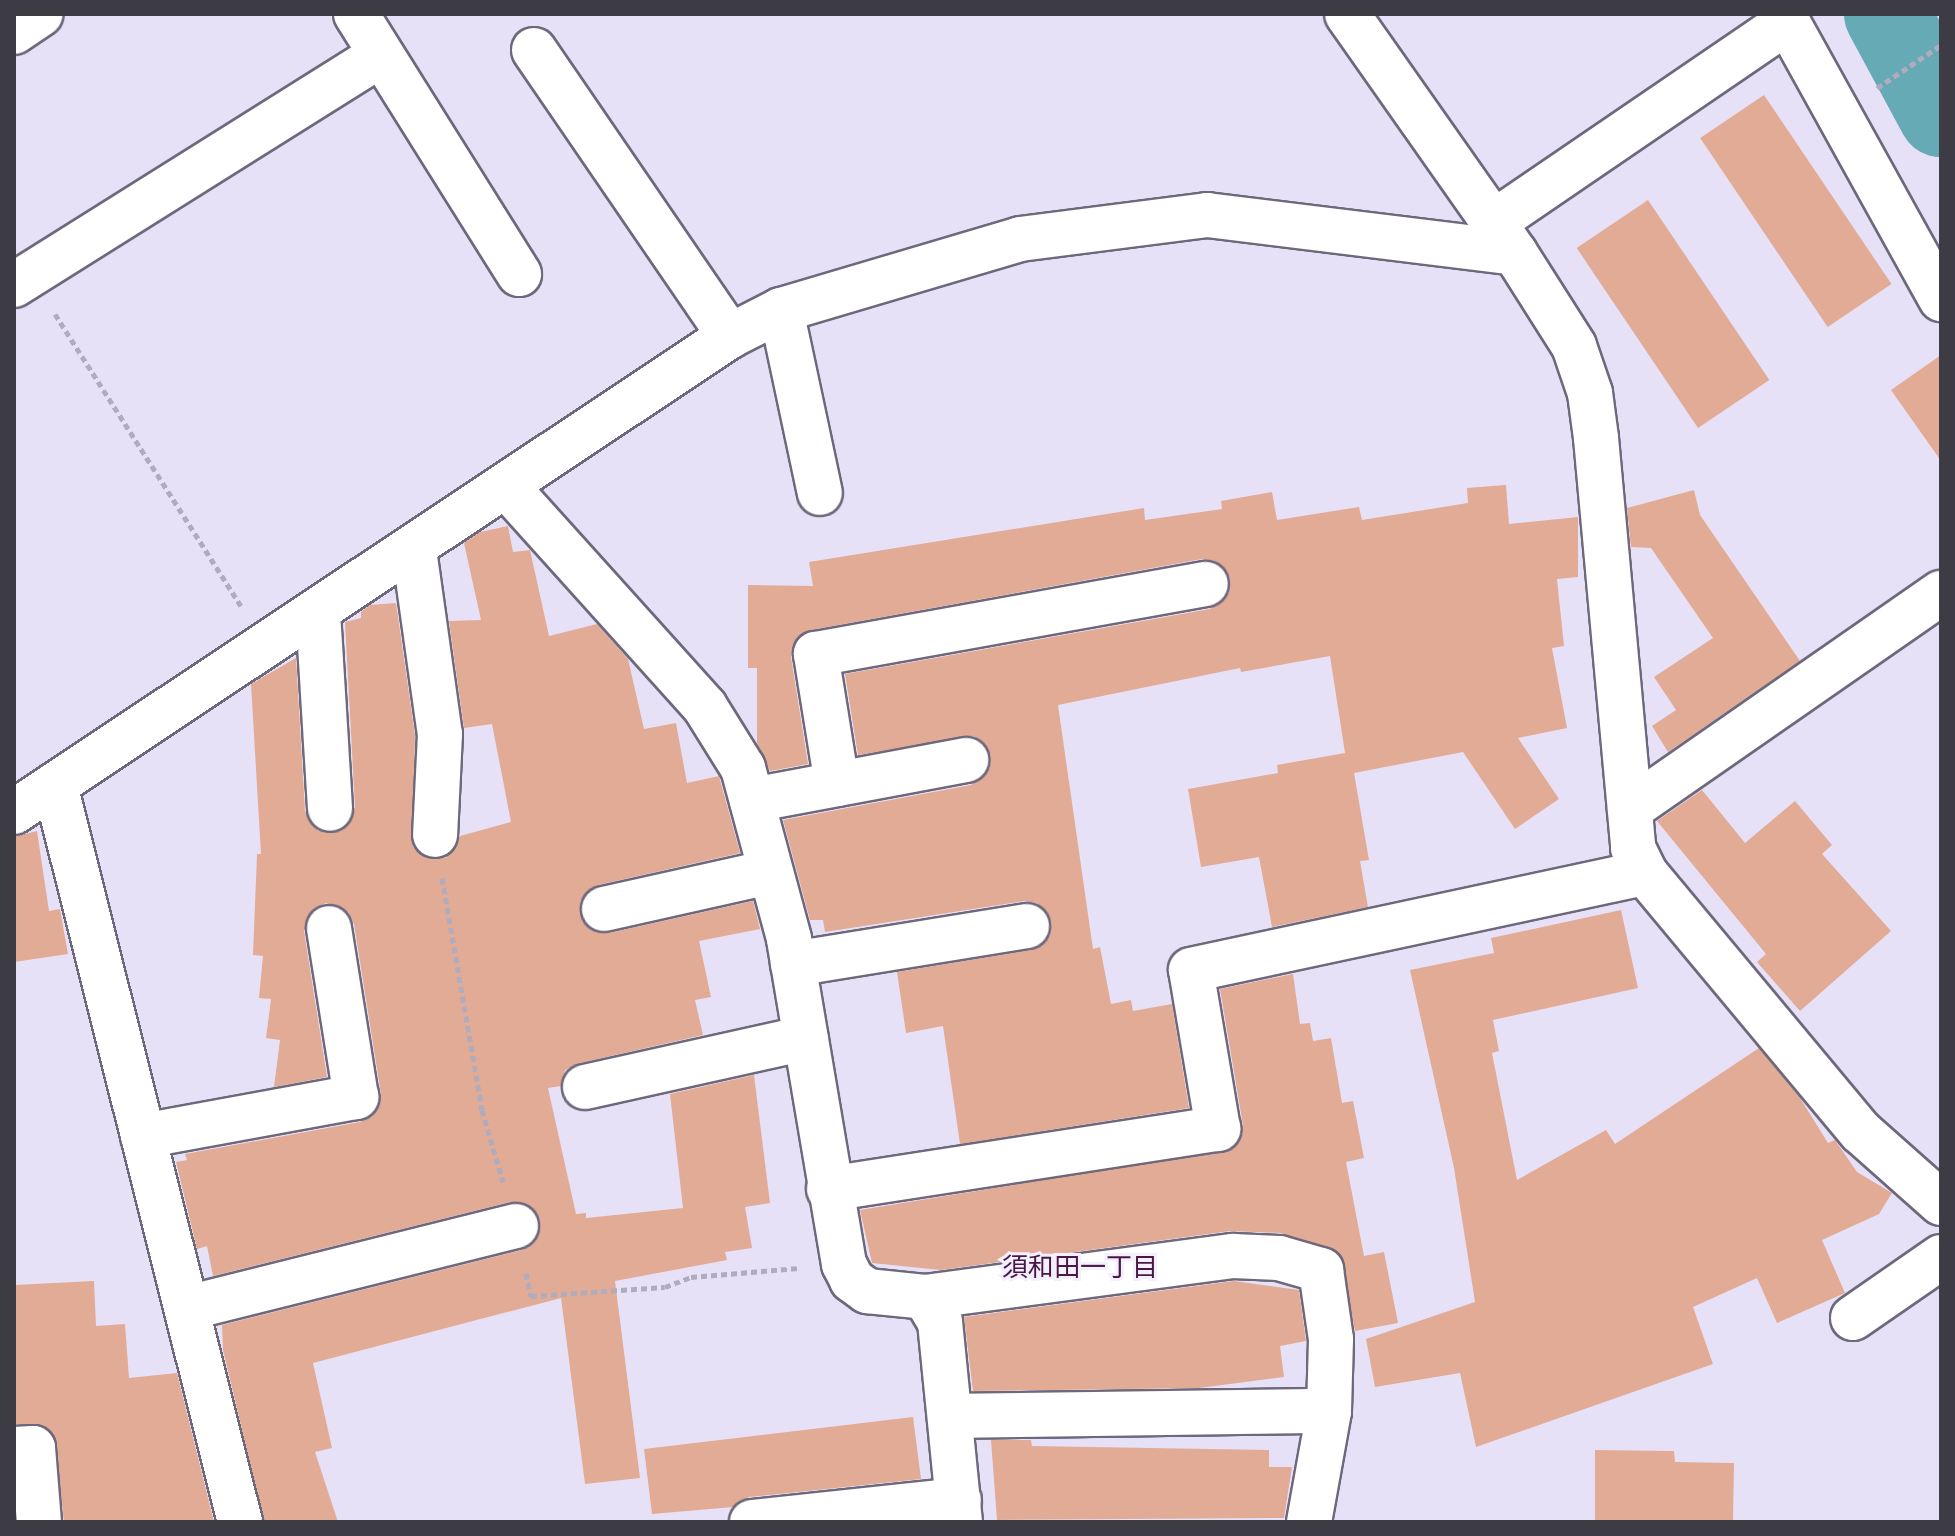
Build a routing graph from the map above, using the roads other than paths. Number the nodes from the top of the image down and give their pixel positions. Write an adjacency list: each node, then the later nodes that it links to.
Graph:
1 (41, 14): 5 (street)
2 (356, 14): 7 (street)
3 (1347, 14): 8 (street)
4 (1785, 18): 8 (street); 11 (street)
5 (14, 32)
6 (534, 50): 13 (street)
7 (381, 55): 9 (street); 10 (street)
8 (1505, 238): 12 (street); 25 (street)
9 (20, 269)
10 (519, 274)
11 (1941, 299)
12 (781, 310): 13 (street); 15 (street)
13 (730, 336): 14 (street)
14 (507, 487): 16 (street); 23 (street)
15 (820, 493)
16 (414, 550): 19 (street); 27 (street)
17 (1206, 584): 21 (street)
18 (1941, 593): 25 (street)
19 (318, 612): 22 (street); 24 (street)
20 (966, 760): 21 (street)
21 (837, 784): 23 (street)
22 (55, 785): 26 (street); 36 (street)
23 (752, 800): 28 (street)
24 (330, 809)
25 (1630, 809): 29 (street)
26 (14, 812)
27 (435, 835)
28 (770, 872): 30 (street); 33 (street)
29 (1645, 873): 37 (street); 38 (street)
30 (604, 909)
31 (1027, 926): 33 (street)
32 (329, 928): 36 (street)
33 (793, 964): 34 (street)
34 (806, 1038): 35 (street); 37 (street)
35 (585, 1087)
36 (143, 1136): 42 (street)
37 (829, 1189): 41 (street)
38 (1941, 1203)
39 (516, 1226): 42 (street)
40 (1941, 1257): 43 (street)
41 (925, 1297): 44 (street); 45 (street)
42 (187, 1308): 49 (street)
43 (1853, 1318)
44 (1329, 1411): 45 (street); 51 (street)
45 (950, 1416): 47 (street)
46 (14, 1449): 48 (street)
47 (960, 1511): 50 (street)
48 (39, 1522)
49 (240, 1522)
50 (752, 1522)
51 (1309, 1522)

